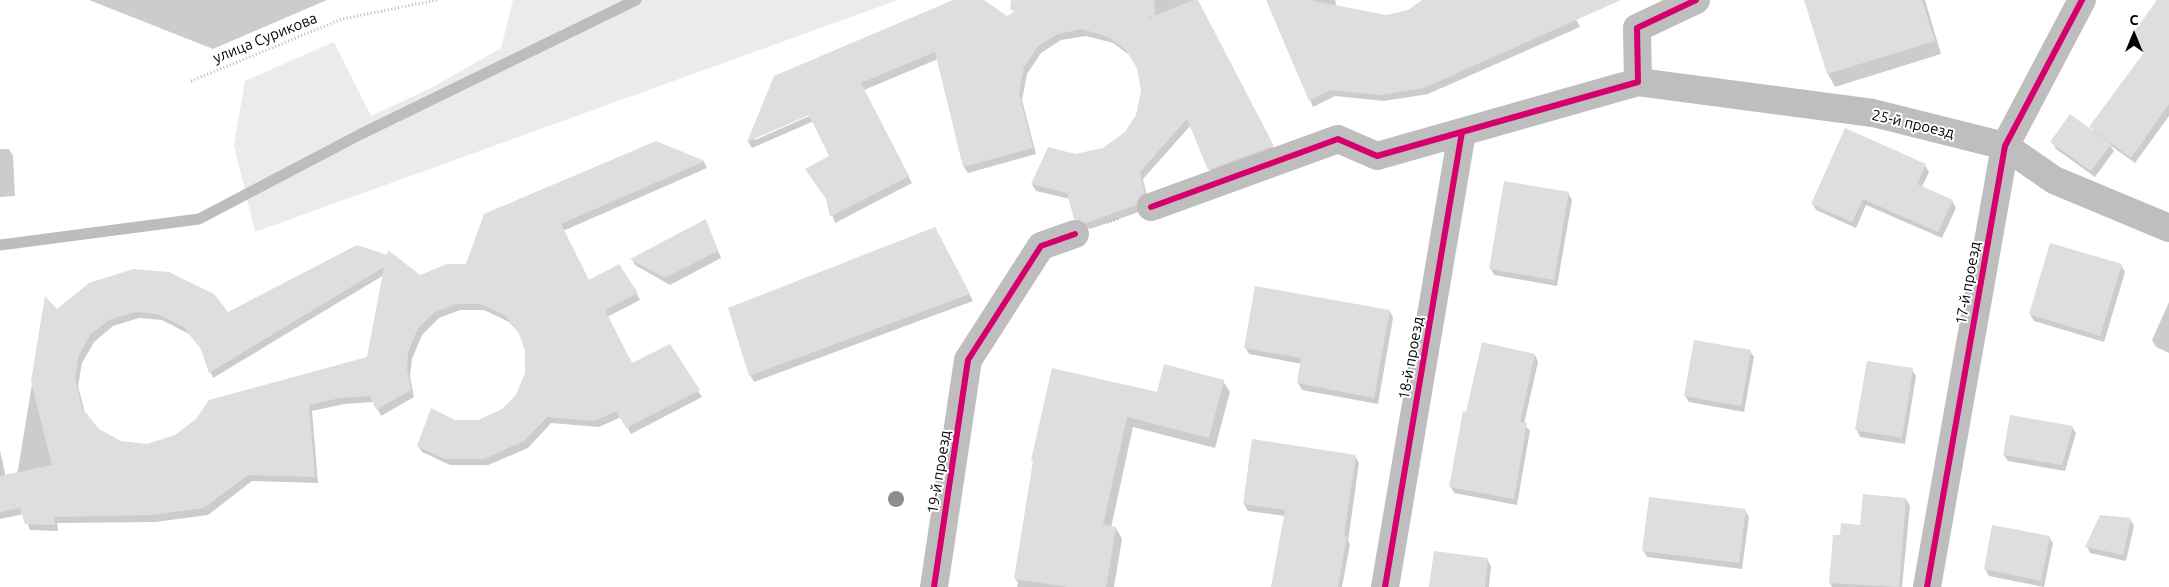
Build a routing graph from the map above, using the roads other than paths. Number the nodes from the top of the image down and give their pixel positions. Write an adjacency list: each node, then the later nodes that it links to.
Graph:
1 (1696, 0): 3 (street)
2 (2076, 3): 5 (street, 17-й проезд)
3 (1638, 82): 4 (street); 5 (street, 25-й проезд)
4 (1462, 132): 6 (street); 10 (street, 18-й проезд)
5 (2005, 146): 7 (street, 25-й проезд); 11 (street, 17-й проезд)
6 (1151, 207)
7 (2169, 228)
8 (1075, 234): 9 (street, 19-й проезд)
9 (934, 587)
10 (1385, 587)
11 (1927, 587)

